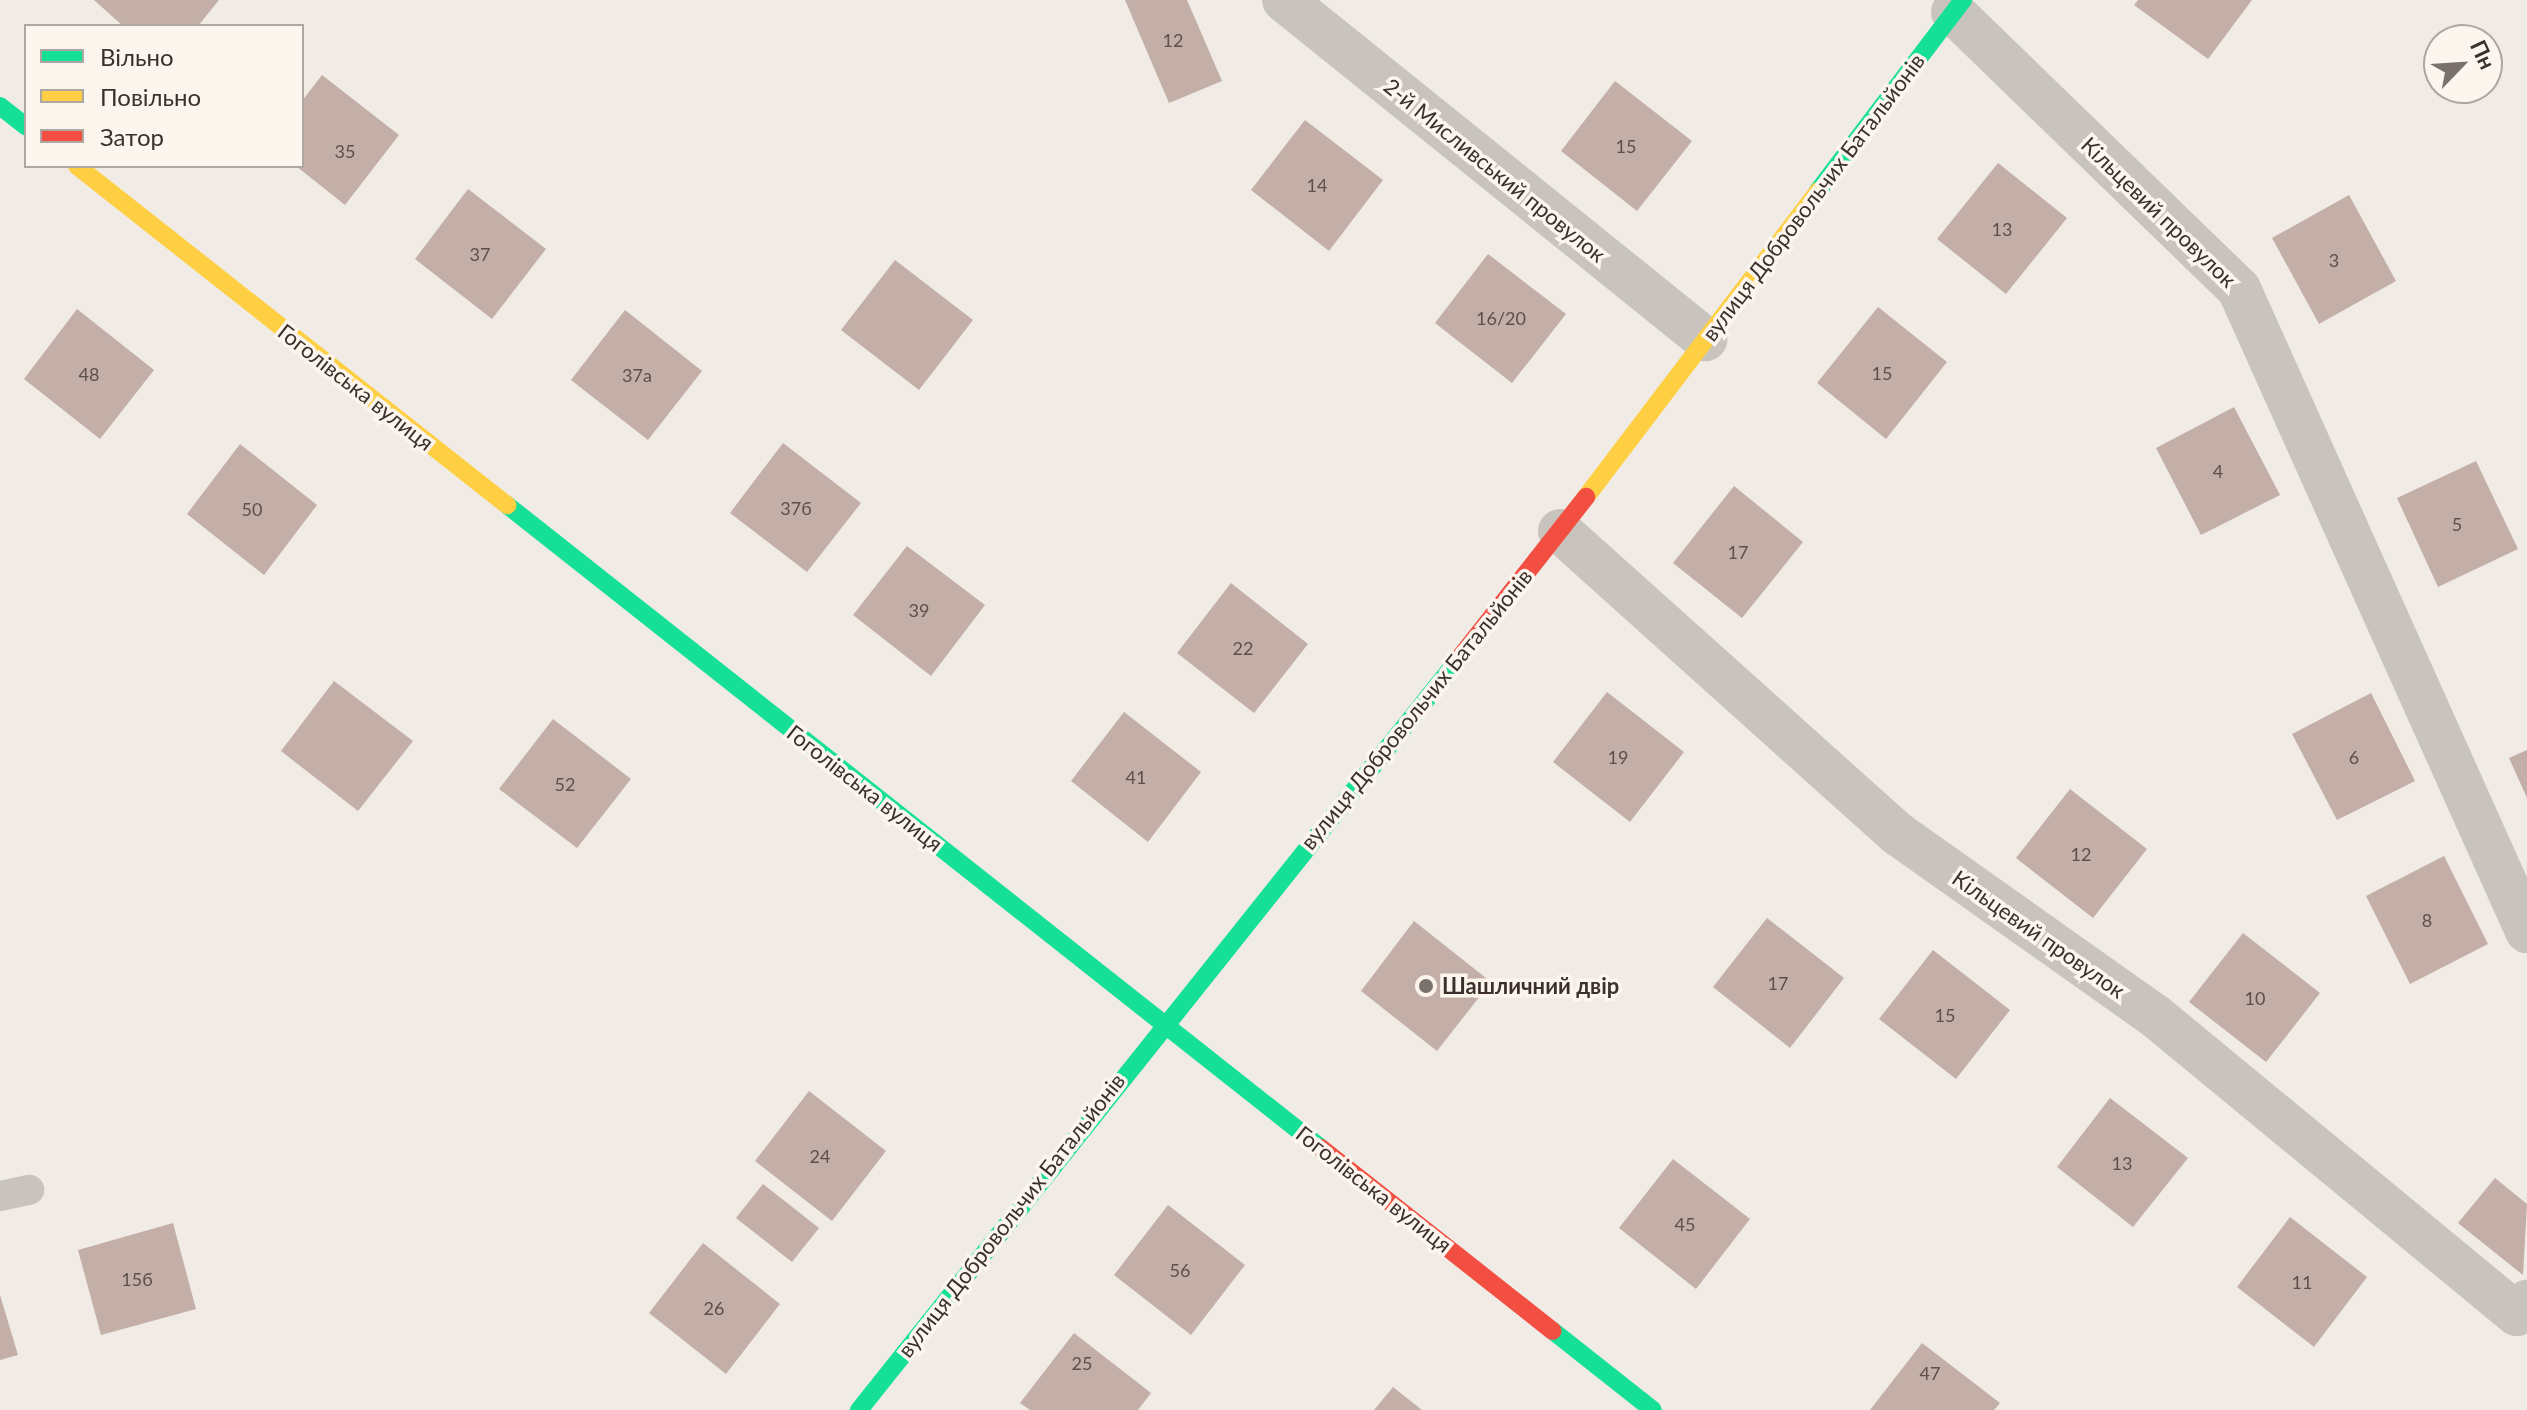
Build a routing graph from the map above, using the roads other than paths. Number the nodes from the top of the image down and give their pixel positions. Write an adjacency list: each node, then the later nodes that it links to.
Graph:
1 (1284, 0): 6 (street, 2-й Мисливський провулок)
2 (1958, 6): 6 (street, вулиця Добровольчих Батальйонів); 8 (street, Кільцевий провулок)
3 (0, 106): 4 (street)
4 (24, 124)
5 (80, 168): 9 (street, Гоголівська вулиця)
6 (1705, 339): 7 (street, вулиця Добровольчих Батальйонів)
7 (1560, 531): 9 (street, вулиця Добровольчих Батальйонів); 10 (street, Кільцевий провулок)
8 (2527, 931)
9 (1162, 1022): 11 (street, вулиця Добровольчих Батальйонів); 12 (street, Гоголівська вулиця)
10 (2527, 1302)
11 (859, 1410)
12 (1653, 1410)

